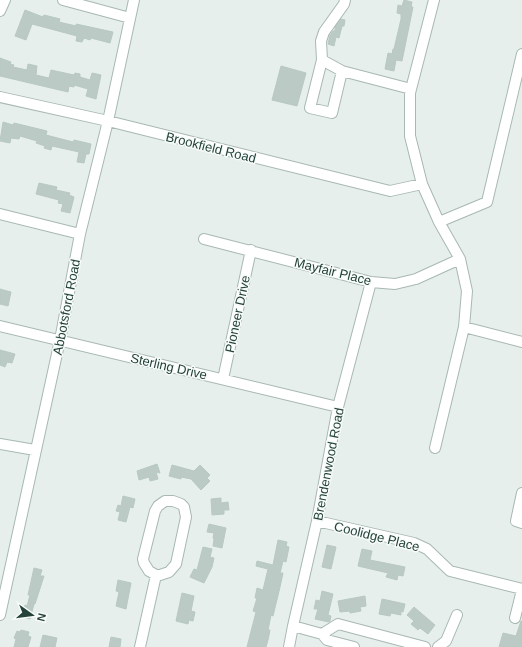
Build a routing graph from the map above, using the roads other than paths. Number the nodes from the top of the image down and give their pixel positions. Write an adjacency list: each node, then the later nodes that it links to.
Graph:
1 (5, 0): 6 (street)
2 (63, 0): 7 (street)
3 (134, 0): 7 (street, Abbotsford Road)
4 (345, 0): 9 (street)
5 (434, 0): 11 (street)
6 (0, 11)
7 (130, 18): 13 (street, Abbotsford Road)
8 (522, 54): 16 (street)
9 (322, 60): 10 (street); 10 (street)
10 (342, 70): 11 (street)
11 (411, 89): 14 (street)
12 (0, 97): 13 (street, Brookfield Road)
13 (108, 121): 14 (street, Brookfield Road); 17 (street, Abbotsford Road)
14 (422, 184): 16 (street)
15 (0, 214): 17 (street)
16 (439, 222): 20 (street)
17 (80, 234): 24 (street, Abbotsford Road)
18 (204, 239): 19 (street, Mayfair Place)
19 (251, 250): 21 (street, Mayfair Place); 26 (street, Pioneer Drive)
20 (460, 259): 21 (street, Mayfair Place); 23 (street)
21 (370, 282): 27 (street, Brendenwood Road)
22 (0, 326): 24 (street, Sterling Drive)
23 (464, 327): 25 (street); 29 (street)
24 (60, 340): 26 (street, Sterling Drive); 30 (street, Abbotsford Road)
25 (522, 342)
26 (223, 379): 27 (street, Sterling Drive)
27 (338, 407): 32 (street, Brendenwood Road)
28 (0, 444): 30 (street)
29 (435, 448)
30 (35, 450): 36 (street, Abbotsford Road)
31 (522, 493): 33 (street)
32 (317, 521): 35 (street, Coolidge Place); 39 (street, Brendenwood Road)
33 (519, 522)
34 (156, 575): 34 (street); 41 (street)
35 (522, 589): 38 (street)
36 (0, 615)
37 (457, 615): 45 (street)
38 (515, 618)
39 (293, 626): 40 (street); 42 (street, Brendenwood Road)
40 (322, 634): 43 (street); 44 (street)
41 (140, 647)
42 (290, 647)
43 (354, 647)
44 (425, 647)
45 (438, 647)

